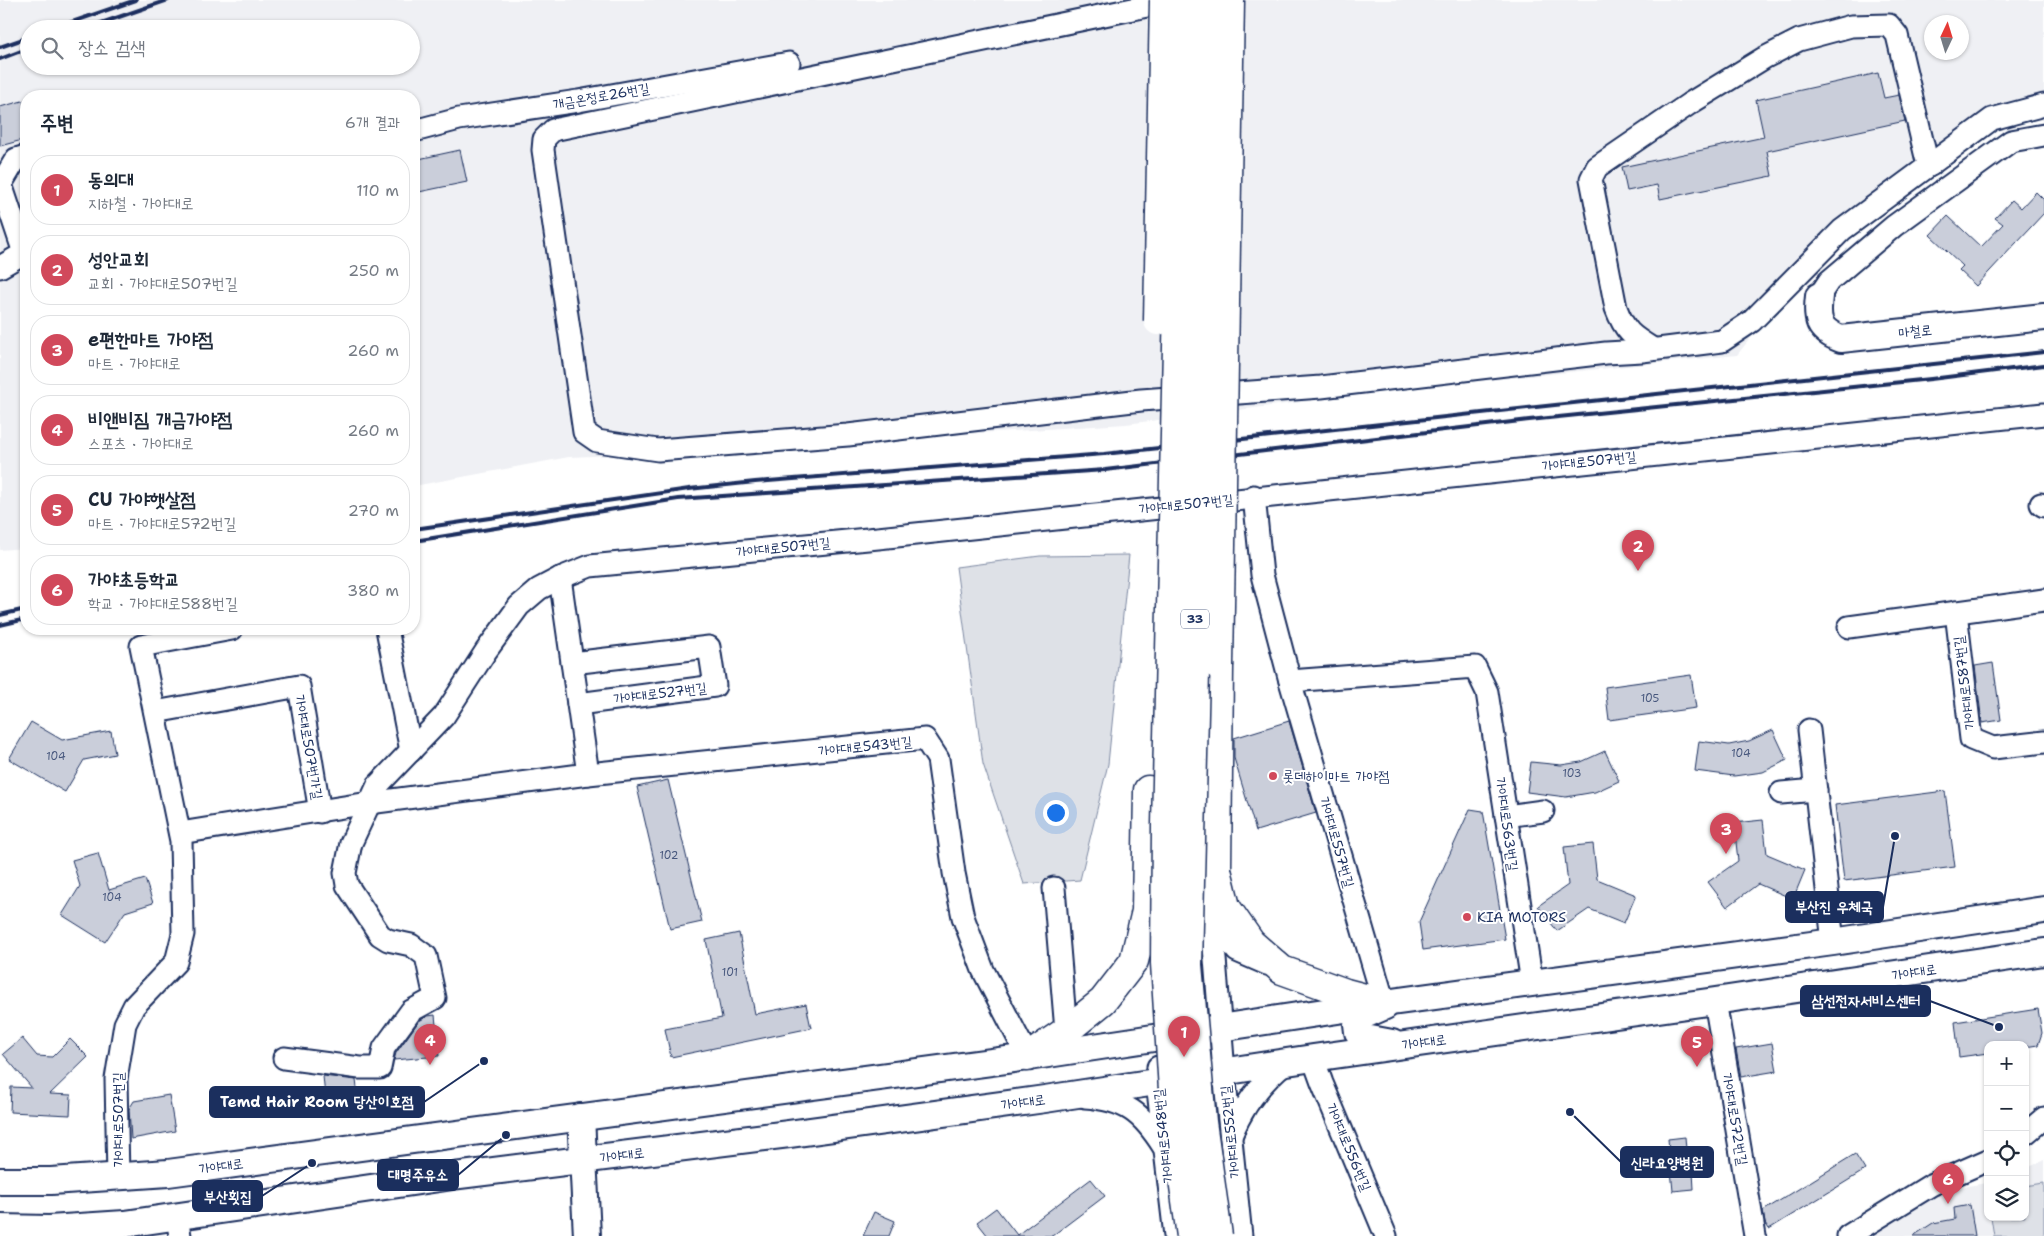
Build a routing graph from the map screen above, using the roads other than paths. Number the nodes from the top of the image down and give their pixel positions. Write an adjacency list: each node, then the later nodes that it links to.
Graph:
1 (1164, 0): 48 (highway, bridge)
2 (1176, 0): 17 (street)
3 (1185, 0): 76 (highway, 33, bridge)
4 (1210, 0): 77 (highway, 33, bridge)
5 (1230, 0): 47 (highway, bridge)
6 (789, 63): 8 (street, 개금온정로26번길)
7 (2044, 105): 11 (street)
8 (420, 129)
9 (2044, 135): 15 (street)
10 (20, 158): 12 (street)
11 (1931, 165): 17 (street); 17 (street)
12 (20, 238)
13 (20, 255): 14 (street)
14 (0, 267)
15 (1819, 296): 16 (main road, 마철로)
16 (2044, 317)
17 (1653, 349)
18 (2044, 414): 19 (street, 가야대로507번길)
19 (1254, 496): 20 (street, 가야대로507번길); 27 (street, 가야대로557번길)
20 (560, 578): 26 (street); 32 (street, 가야대로507번길)
21 (2044, 600): 22 (street)
22 (1956, 612): 23 (street); 31 (street, 가야대로587번길)
23 (1849, 627)
24 (200, 635): 29 (street)
25 (388, 635): 32 (street)
26 (572, 663): 28 (street); 28 (street, 가야대로527번길)
27 (1290, 681): 39 (street, 가야대로563번길); 51 (street, 가야대로557번길)
28 (578, 704): 33 (street)
29 (155, 712): 38 (street, 가야대로507번가길); 40 (street)
30 (1810, 730): 34 (street)
31 (2044, 742)
32 (411, 751): 36 (street, 가야대로507번길)
33 (588, 774): 36 (street); 56 (street, 가야대로543번길)
34 (1816, 790): 35 (street); 45 (street)
35 (1781, 793)
36 (369, 803): 38 (street); 57 (street, 가야대로507번길)
37 (1543, 811): 39 (street)
38 (320, 812): 40 (street, 가야대로507번가길)
39 (1506, 816): 49 (street, 가야대로563번길)
40 (180, 833): 70 (street, 가야대로507번길)
41 (1175, 861): 44 (street); 48 (street); 54 (street, 가야대로548번길)
42 (1054, 888): 53 (street)
43 (2044, 910): 45 (main road, 가야대로)
44 (1212, 921): 47 (street); 52 (street, 가야대로552번길)
45 (1833, 942): 49 (main road, 가야대로)
46 (2044, 952): 50 (main road, 가야대로)
47 (1282, 970): 51 (highway)
48 (1126, 971): 53 (highway)
49 (1532, 983): 51 (main road, 가야대로)
50 (1715, 1001): 55 (main road, 가야대로); 80 (street, 가야대로572번길)
51 (1389, 1002): 52 (main road, 가야대로); 55 (main road)
52 (1220, 1027): 54 (main road, 가야대로); 60 (street, 가야대로552번길)
53 (1066, 1031): 56 (highway)
54 (1160, 1036): 56 (main road, 가야대로); 61 (street, 가야대로548번길)
55 (1404, 1045): 58 (main road, 가야대로)
56 (1028, 1056): 63 (main road, 가야대로)
57 (284, 1058)
58 (1313, 1058): 59 (main road, 가야대로); 79 (street, 가야대로556번길)
59 (1286, 1062): 60 (main road, 가야대로); 66 (street)
60 (1224, 1072): 61 (main road, 가야대로); 66 (street, 가야대로552번길)
61 (1157, 1082): 62 (main road, 가야대로); 67 (street, 가야대로548번길)
62 (1068, 1096): 67 (street); 68 (main road, 가야대로)
63 (582, 1117): 68 (main road); 70 (main road, 가야대로)
64 (2044, 1118): 65 (street)
65 (2029, 1131)
66 (1230, 1138): 78 (street, 가야대로552번길)
67 (1164, 1146): 75 (street, 가야대로548번길)
68 (583, 1159): 72 (main road, 가야대로); 74 (main road)
69 (1984, 1162): 81 (street)
70 (118, 1178): 71 (main road, 가야대로)
71 (0, 1181)
72 (178, 1226): 73 (main road, 가야대로)
73 (0, 1228)
74 (587, 1236)
75 (1175, 1236)
76 (1191, 1236)
77 (1218, 1236)
78 (1241, 1236)
79 (1386, 1236)
80 (1755, 1236)
81 (1848, 1236)

